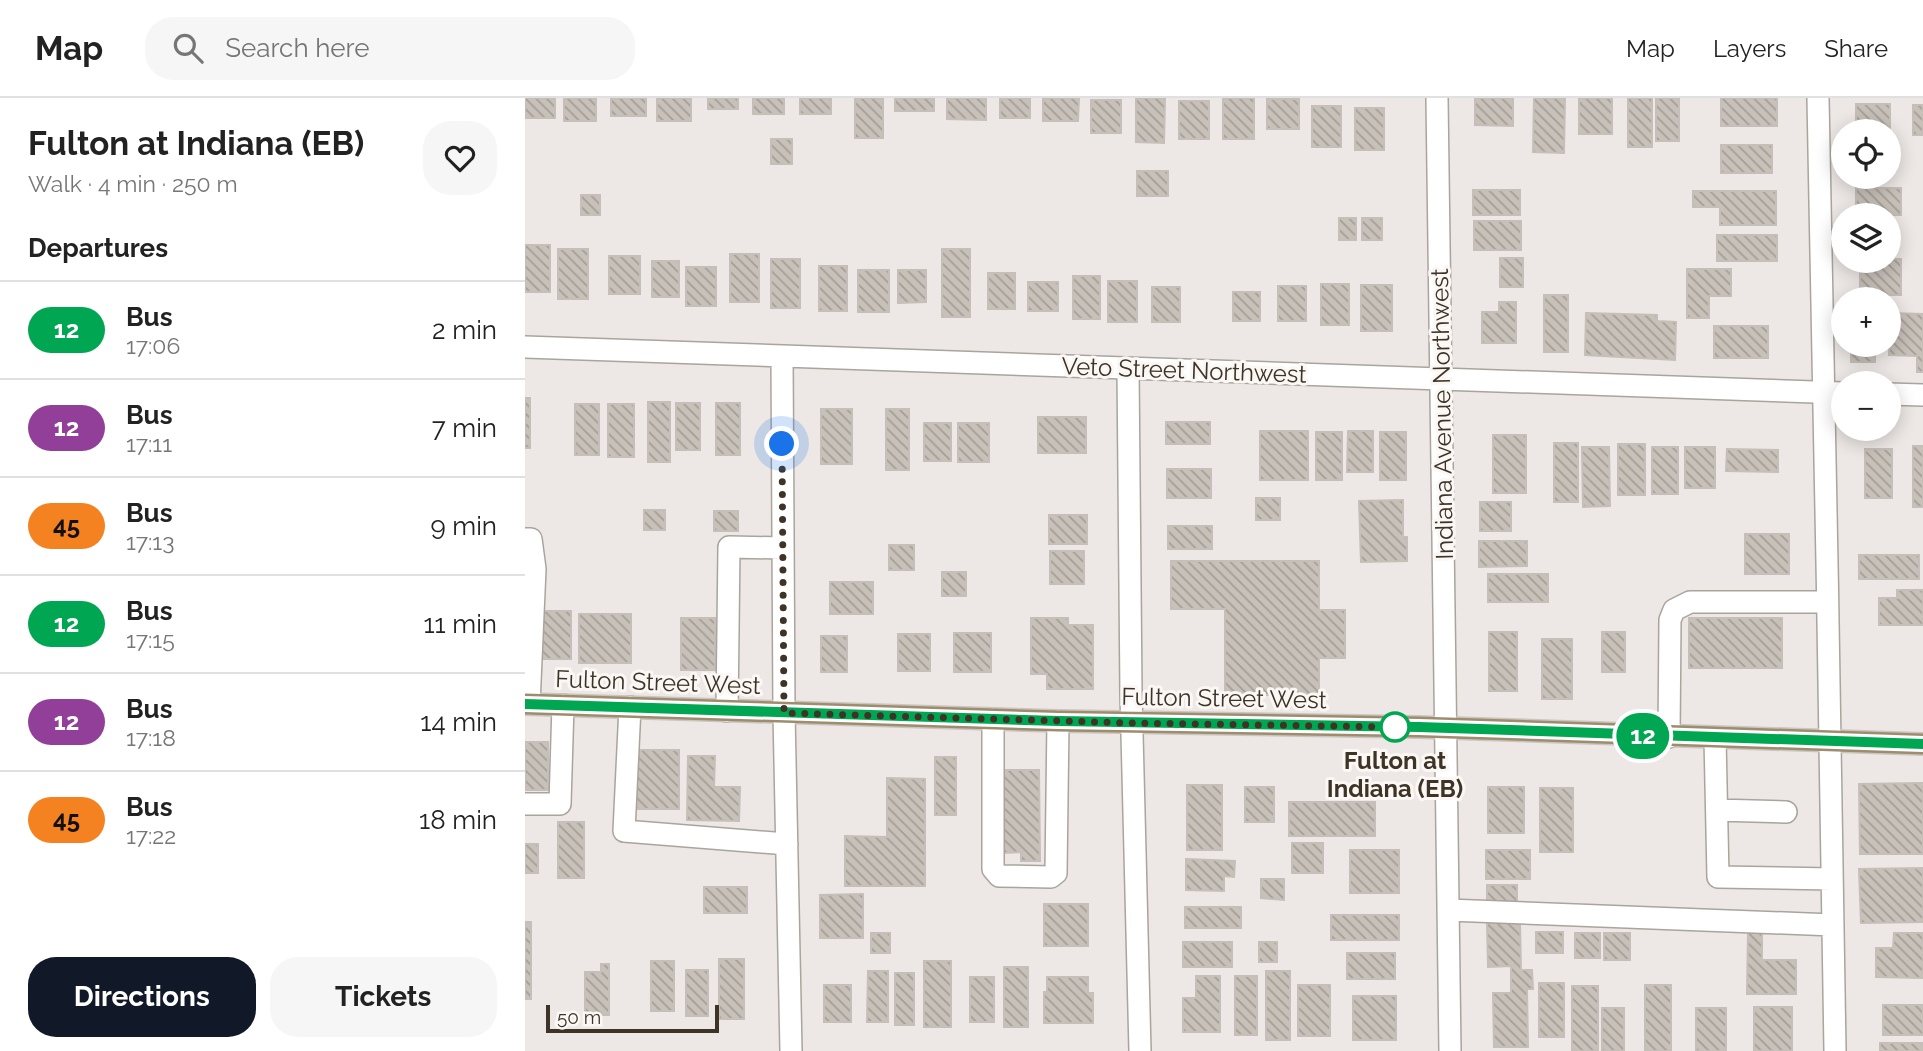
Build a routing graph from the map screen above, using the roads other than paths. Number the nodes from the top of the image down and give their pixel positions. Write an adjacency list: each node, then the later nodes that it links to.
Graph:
1 (1437, 98): 7 (street, Indiana Avenue Northwest)
2 (1818, 98): 6 (street)
3 (525, 347): 4 (street, Veto Street Northwest)
4 (782, 356): 5 (street, Veto Street Northwest); 13 (street)
5 (1128, 368): 7 (street, Veto Street Northwest); 22 (street)
6 (1833, 371)
7 (1441, 379): 8 (street, Veto Street Northwest); 23 (street, Indiana Avenue Northwest)
8 (1831, 392)
9 (1901, 395): 10 (street)
10 (1923, 396)
11 (1832, 441): 14 (street)
12 (525, 539): 15 (street)
13 (783, 548): 18 (street); 19 (street)
14 (1827, 602): 24 (street); 26 (street)
15 (527, 704): 16 (main road, Fulton Street West)
16 (563, 705): 17 (main road, Fulton Street West); 28 (street)
17 (630, 707): 18 (main road, Fulton Street West); 31 (street)
18 (727, 711): 19 (main road, Fulton Street West)
19 (784, 713): 20 (main road, Fulton Street West); 31 (street)
20 (993, 719): 21 (main road, Fulton Street West); 21 (street)
21 (1058, 721): 22 (main road, Fulton Street West)
22 (1132, 723): 23 (main road, Fulton Street West); 36 (street)
23 (1446, 729): 24 (main road, Fulton Street West); 33 (street, Indiana Avenue Northwest)
24 (1669, 737): 25 (main road, Fulton Street West)
25 (1715, 738): 26 (main road, Fulton Street West); 29 (street)
26 (1829, 742): 27 (main road, Fulton Street West); 32 (street)
27 (1923, 744)
28 (525, 804)
29 (1717, 810): 30 (street); 32 (street)
30 (1786, 812)
31 (787, 844): 35 (street)
32 (1832, 879): 34 (street)
33 (1448, 910): 34 (street); 37 (street, Indiana Avenue Northwest)
34 (1833, 925): 38 (street)
35 (791, 1051)
36 (1140, 1051)
37 (1450, 1051)
38 (1835, 1051)

